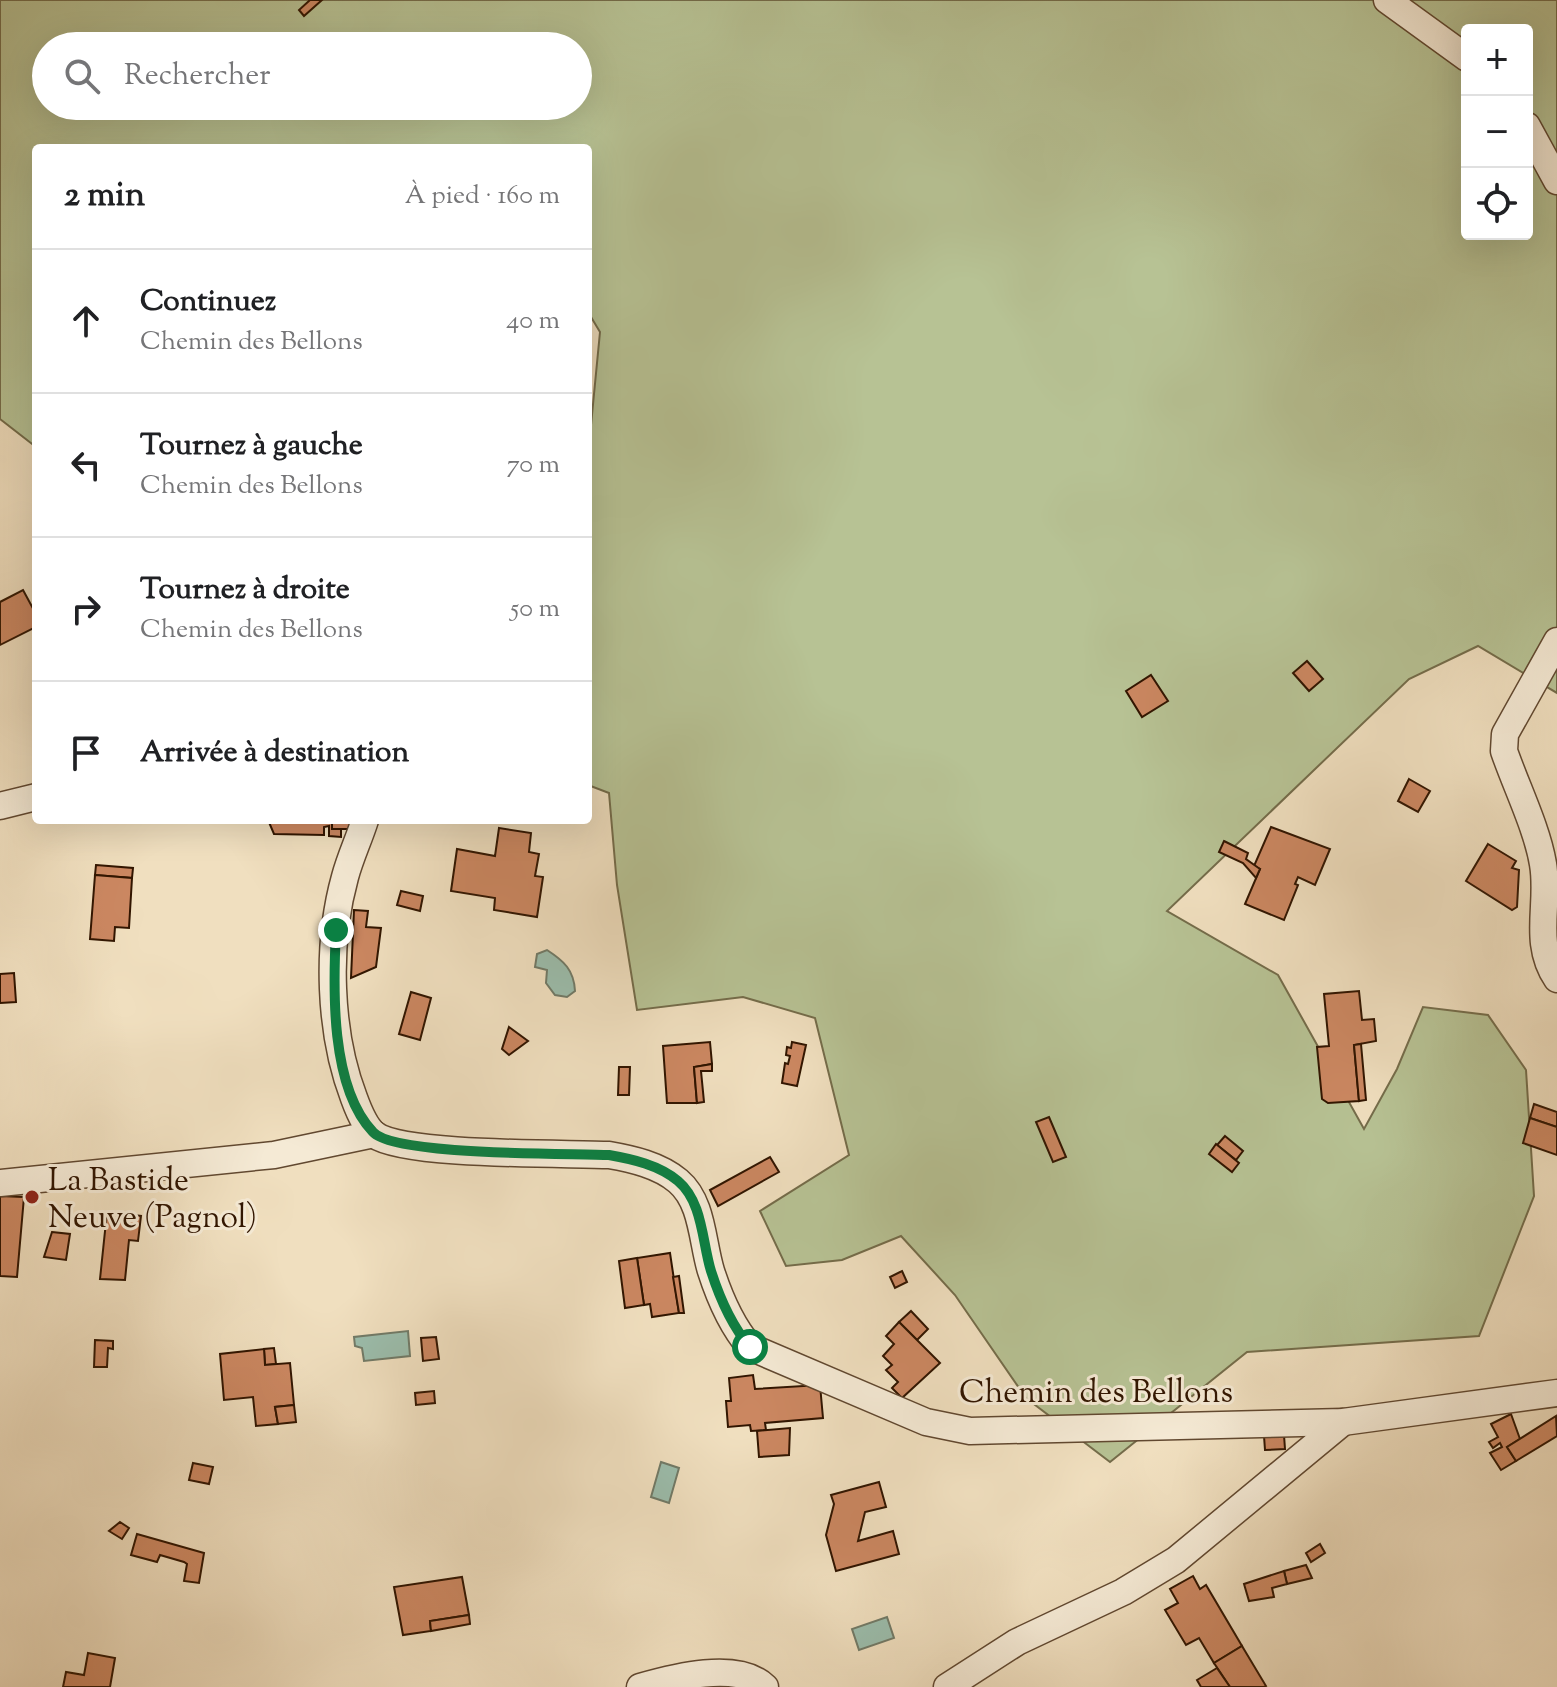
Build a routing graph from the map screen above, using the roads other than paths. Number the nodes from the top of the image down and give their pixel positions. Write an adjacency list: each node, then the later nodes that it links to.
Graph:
1 (1387, 0): 2 (street)
2 (1461, 54)
3 (1533, 137): 4 (street)
4 (1557, 181)
5 (1557, 641): 9 (street)
6 (32, 798): 7 (street)
7 (0, 806)
8 (364, 824): 10 (street)
9 (1557, 979)
10 (374, 1134): 11 (street); 13 (street, Chemin des Bellons)
11 (0, 1183)
12 (1557, 1393): 13 (street, Chemin des Bellons)
13 (1343, 1422): 16 (street)
14 (640, 1687): 15 (street)
15 (765, 1687)
16 (947, 1687)

